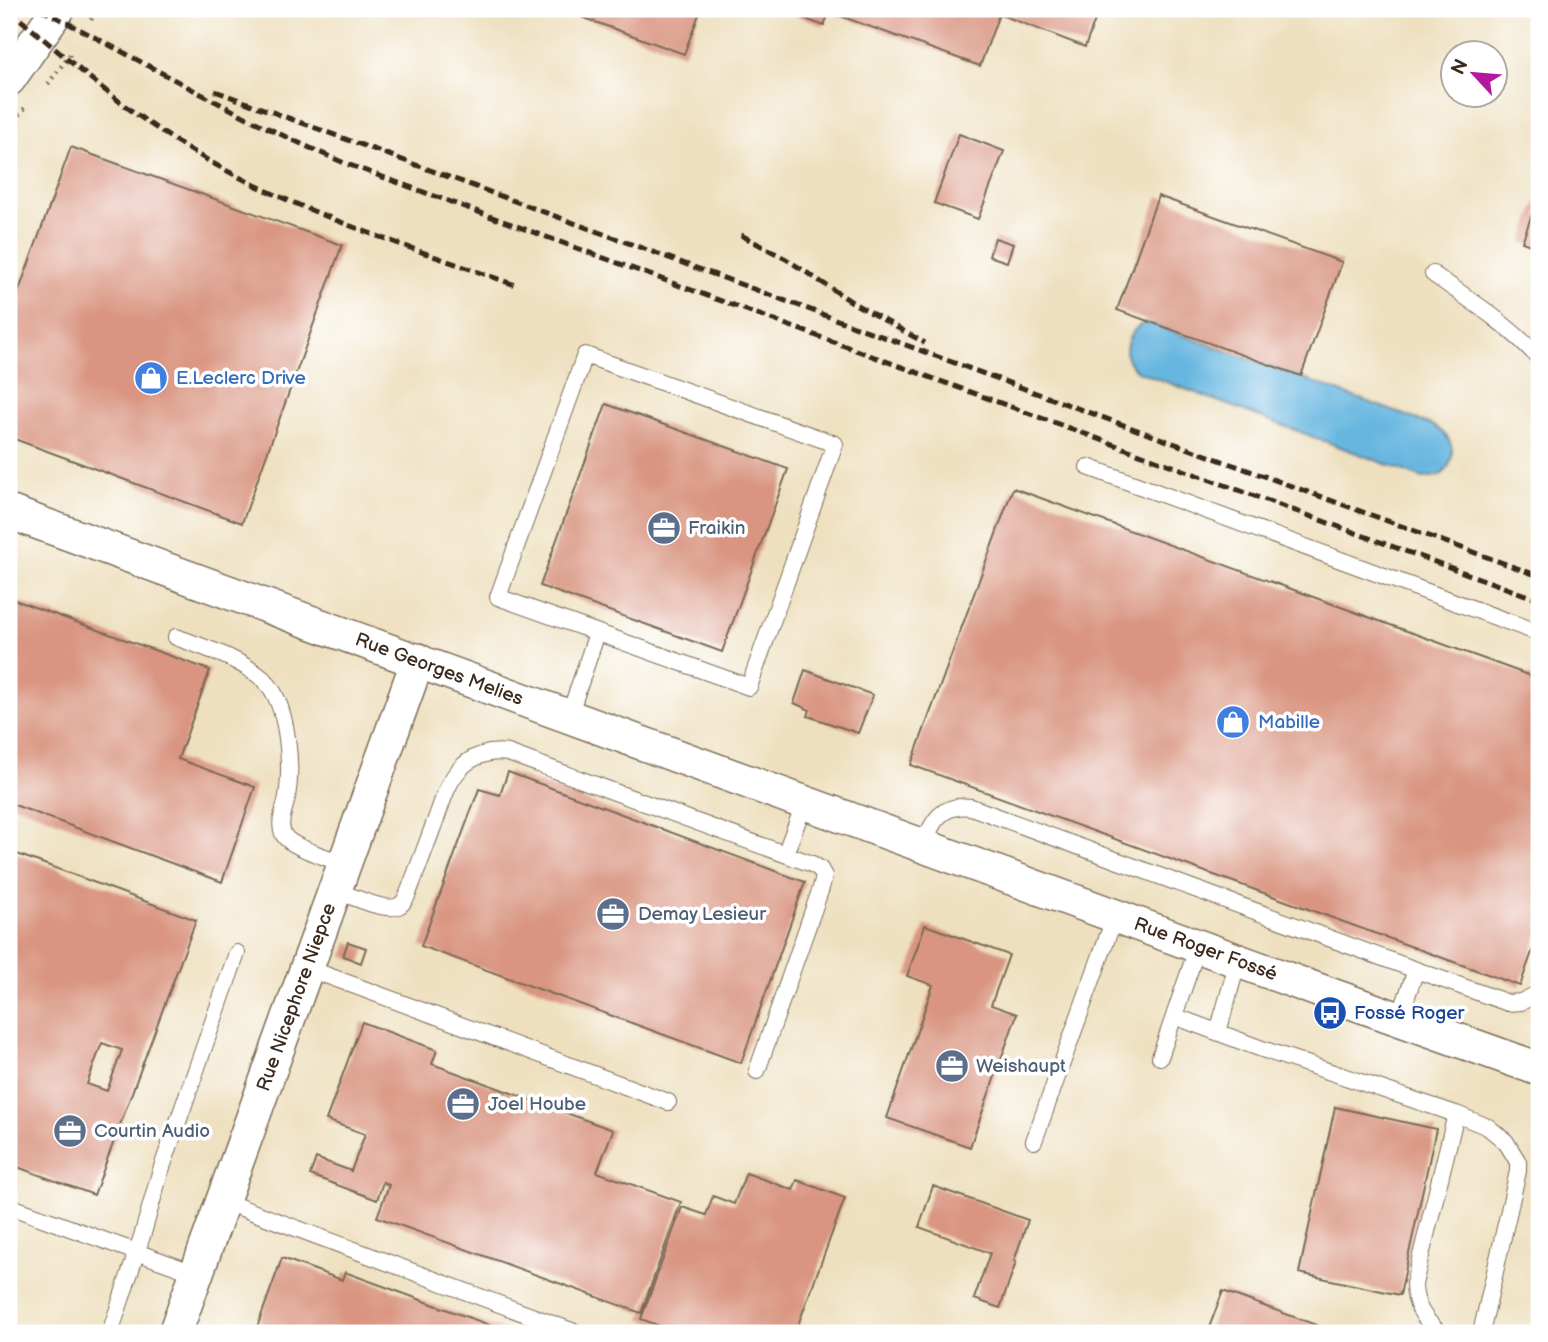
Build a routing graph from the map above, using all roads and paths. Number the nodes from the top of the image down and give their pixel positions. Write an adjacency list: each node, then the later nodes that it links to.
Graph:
1 (58, 9): 2 (street)
2 (9, 79)
3 (1433, 274): 4 (lane)
4 (1539, 358)
5 (1088, 467): 8 (lane)
6 (9, 512): 10 (street, Rue Georges Melies)
7 (597, 633): 7 (lane); 11 (lane)
8 (1539, 634)
9 (176, 637): 16 (lane)
10 (418, 660): 11 (street, Rue Georges Melies); 16 (street, Rue Nicephore Niepce)
11 (569, 716): 12 (street, Rue Georges Melies)
12 (804, 802): 13 (street, Rue Georges Melies); 15 (lane)
13 (872, 827): 14 (street, Rue Roger Fossé)
14 (923, 846): 17 (street, Rue Roger Fossé); 22 (lane)
15 (785, 854): 16 (lane); 29 (lane)
16 (340, 877): 21 (street, Rue Nicephore Niepce)
17 (1115, 916): 18 (street, Rue Roger Fossé); 32 (lane)
18 (1198, 946): 20 (street, Rue Roger Fossé); 24 (lane)
19 (237, 953): 35 (lane)
20 (1238, 961): 25 (street, Rue Roger Fossé); 26 (lane)
21 (307, 968): 30 (lane); 33 (street, Rue Nicephore Niepce)
22 (1416, 970): 23 (lane); 25 (lane)
23 (1539, 993)
24 (1174, 1016): 26 (lane); 27 (lane)
25 (1399, 1019): 28 (street, Rue Roger Fossé)
26 (1218, 1032): 31 (lane)
27 (1160, 1057)
28 (1539, 1069)
29 (757, 1071)
30 (668, 1101)
31 (1456, 1114): 40 (lane); 41 (lane)
32 (1034, 1141)
33 (223, 1201): 36 (street, Rue Nicephore Niepce); 39 (lane)
34 (9, 1206): 35 (lane)
35 (136, 1252): 36 (lane); 37 (lane)
36 (197, 1274): 38 (street, Rue Nicephore Niepce)
37 (110, 1333)
38 (175, 1333)
39 (577, 1333)
40 (1440, 1333)
41 (1481, 1333)

